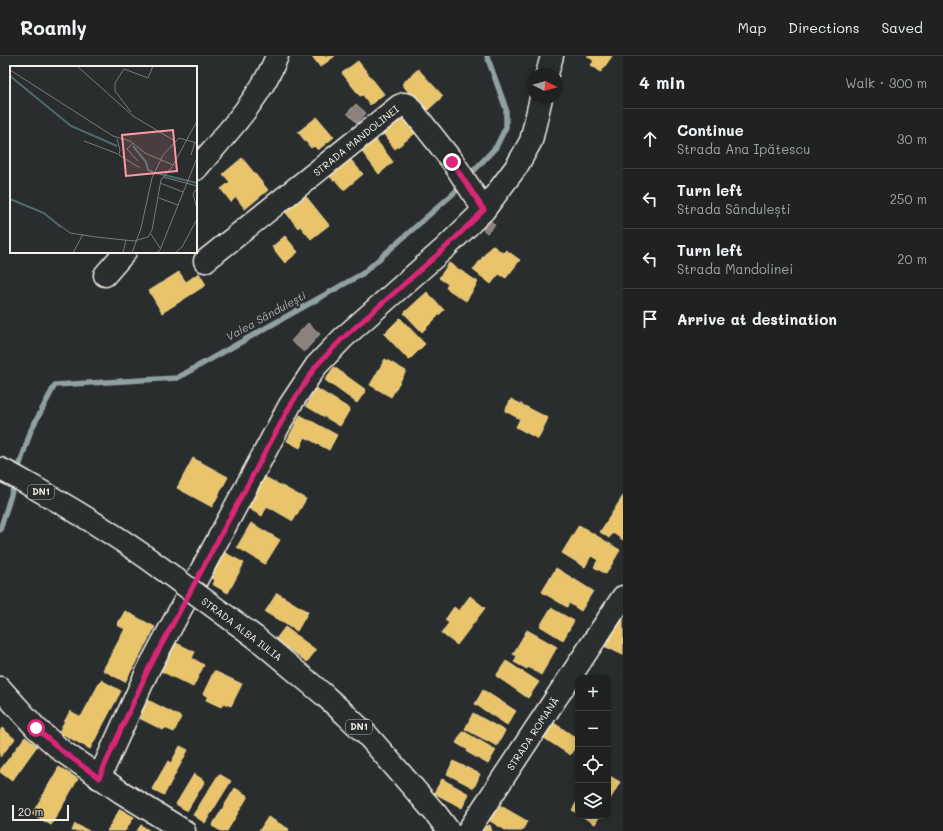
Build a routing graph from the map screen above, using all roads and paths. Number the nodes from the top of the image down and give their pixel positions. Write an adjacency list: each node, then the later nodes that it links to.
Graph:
1 (277, 56): 5 (street)
2 (552, 56): 3 (street)
3 (549, 68)
4 (540, 104): 6 (street)
5 (197, 168)
6 (484, 210): 8 (street, STRADA MANDOLINEI); 13 (street)
7 (124, 253): 9 (street)
8 (205, 262)
9 (105, 275)
10 (0, 469): 15 (street, STRADA ALBA IULIA / DN1, bridge)
11 (623, 597): 16 (street, STRADA ROMANĂ)
12 (0, 688): 13 (street)
13 (99, 778): 14 (street)
14 (184, 831)
15 (449, 831)
16 (468, 831)

